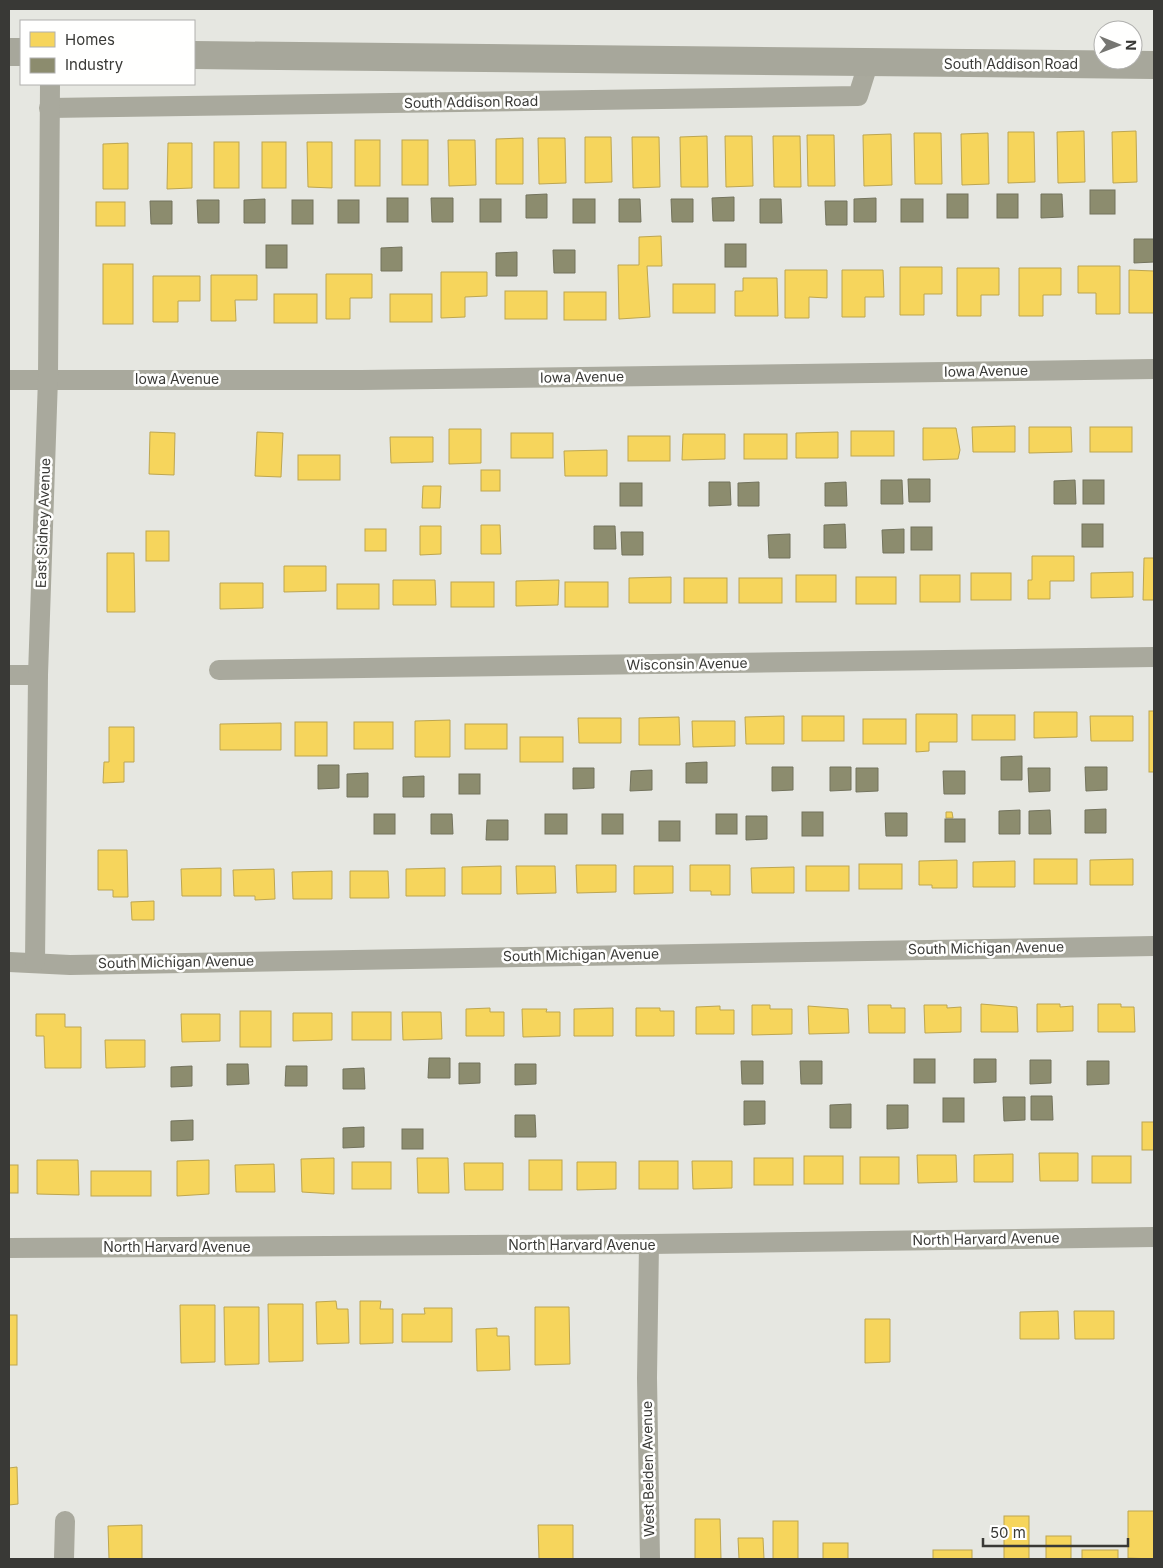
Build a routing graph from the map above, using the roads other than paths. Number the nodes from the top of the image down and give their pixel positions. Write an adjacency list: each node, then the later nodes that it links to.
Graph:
1 (195, 55): 2 (street, South Addison Road)
2 (868, 64): 3 (street, South Addison Road); 5 (street, South Addison Road)
3 (1154, 65)
4 (50, 85): 5 (street, East Sidney Avenue)
5 (49, 108): 7 (street, East Sidney Avenue)
6 (1154, 369): 7 (street, Iowa Avenue)
7 (48, 378): 8 (street, Iowa Avenue); 12 (street, East Sidney Avenue)
8 (9, 380)
9 (1154, 657): 10 (street, Wisconsin Avenue)
10 (219, 670)
11 (9, 675): 12 (street)
12 (38, 675): 15 (street, East Sidney Avenue)
13 (1154, 946): 15 (street, South Michigan Avenue)
14 (9, 962): 15 (street, South Michigan Avenue)
15 (35, 962)
16 (1154, 1237): 17 (street, North Harvard Avenue)
17 (649, 1244): 18 (street, North Harvard Avenue); 21 (street, West Belden Avenue)
18 (9, 1248)
19 (65, 1521): 20 (street)
20 (64, 1559)
21 (650, 1559)

